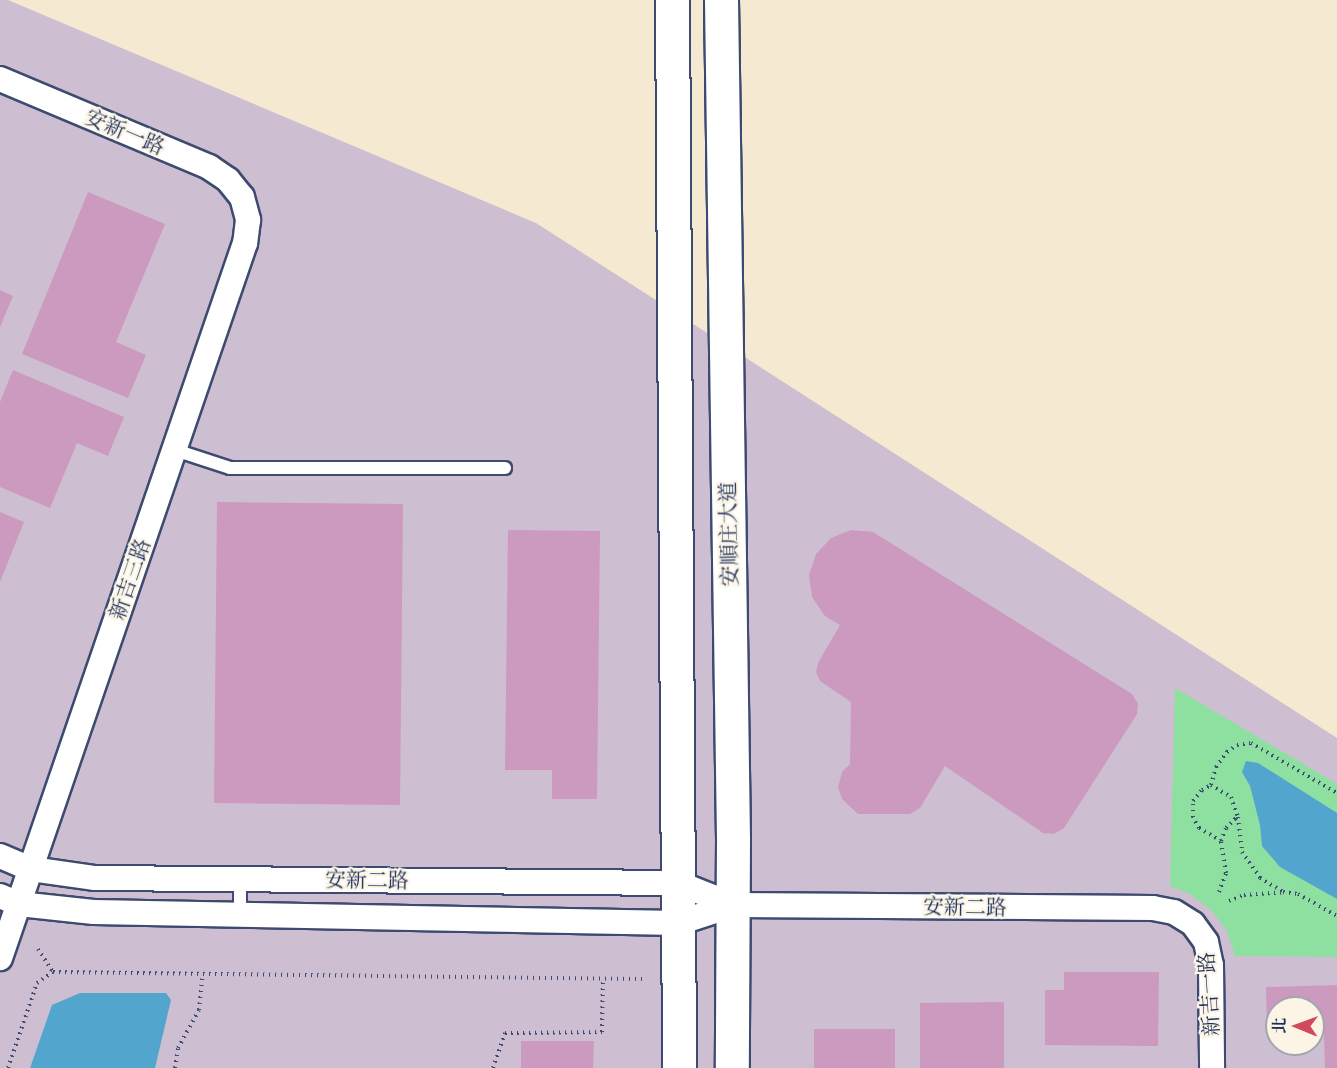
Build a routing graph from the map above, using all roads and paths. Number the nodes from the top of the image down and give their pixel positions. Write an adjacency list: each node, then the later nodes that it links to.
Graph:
1 (672, 0): 14 (street)
2 (721, 0): 19 (street, 安順庄大道)
3 (0, 79): 4 (street, 安新一路)
4 (242, 197): 5 (street, 新吉三路)
5 (175, 450): 6 (lane); 12 (street, 新吉三路)
6 (505, 468)
7 (1211, 785): 8 (path); 9 (path); 10 (path)
8 (1337, 793)
9 (1238, 817): 10 (path); 16 (path)
10 (1221, 841): 15 (path)
11 (0, 856): 12 (street, 安新二路)
12 (32, 869): 13 (street, 安新二路); 17 (street, 新吉三路)
13 (240, 879): 14 (street, 安新二路); 20 (lane)
14 (678, 883): 19 (street, 安新二路); 22 (street)
15 (1219, 892)
16 (1283, 892): 18 (path); 21 (path)
17 (9, 900): 20 (street, 安新二路); 25 (street, 新吉三路)
18 (1229, 901)
19 (733, 905): 22 (street, 安新二路); 23 (street, 安新二路); 34 (street, 安順庄大道)
20 (240, 915): 22 (street, 安新二路)
21 (1337, 916)
22 (678, 923): 33 (street)
23 (1192, 924): 35 (street, 新吉一路)
24 (38, 949): 26 (path)
25 (0, 958)
26 (53, 972): 27 (path); 30 (path)
27 (203, 974): 28 (path); 31 (path)
28 (603, 979): 29 (path); 32 (path)
29 (642, 979)
30 (8, 1068)
31 (175, 1068)
32 (493, 1068)
33 (679, 1068)
34 (732, 1068)
35 (1212, 1068)

